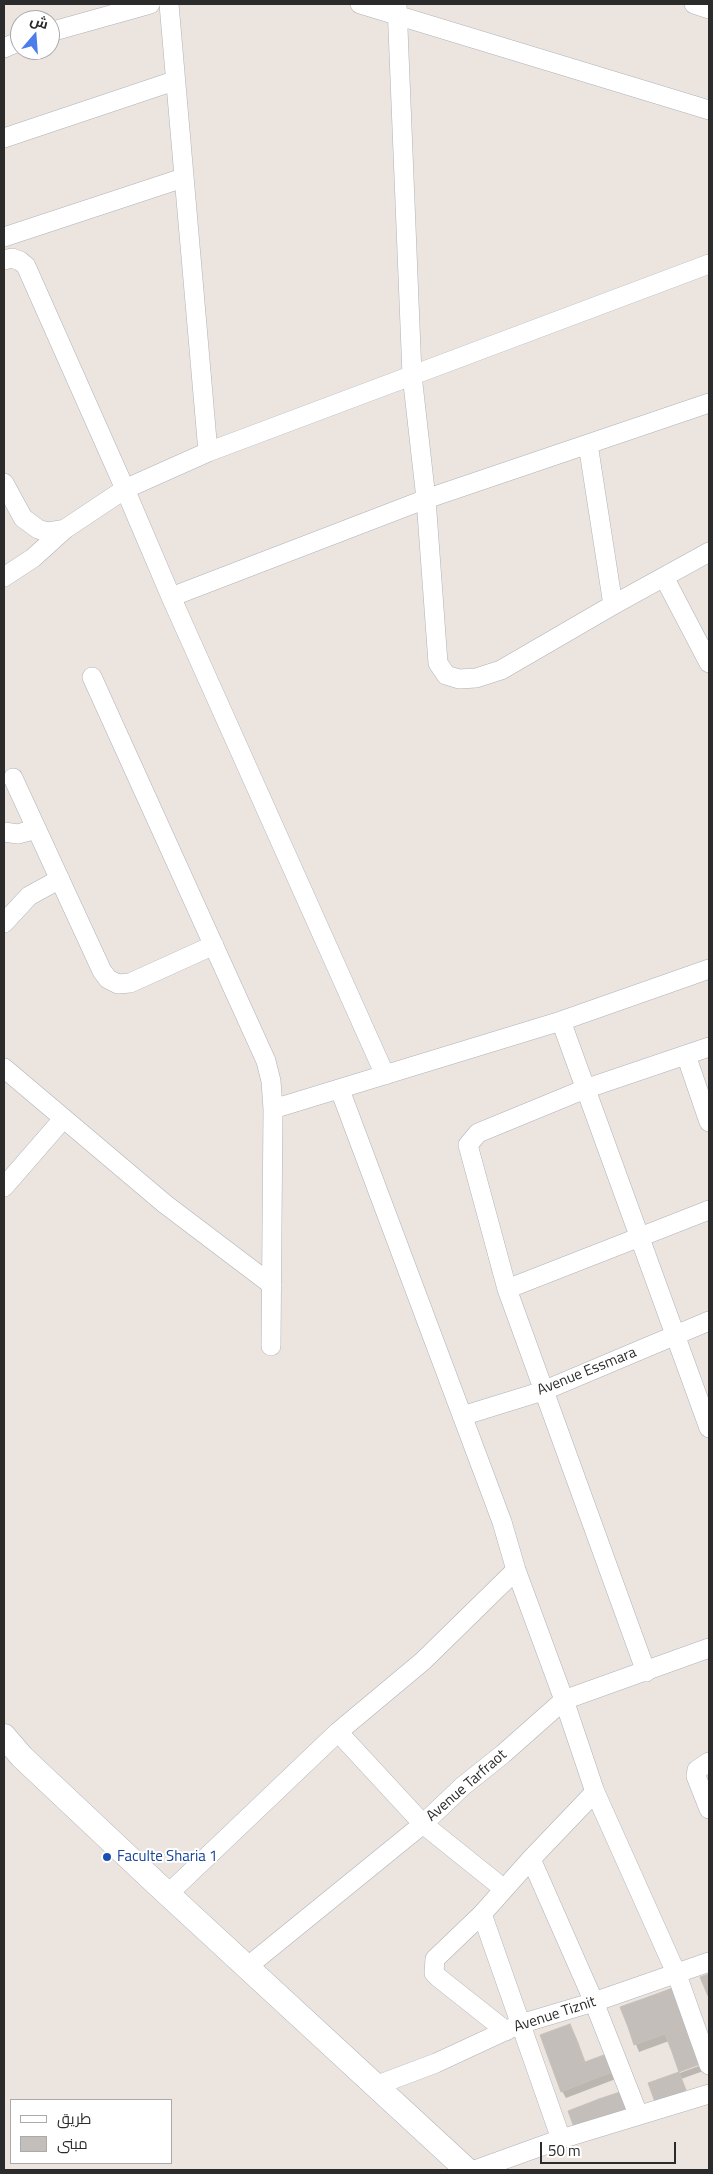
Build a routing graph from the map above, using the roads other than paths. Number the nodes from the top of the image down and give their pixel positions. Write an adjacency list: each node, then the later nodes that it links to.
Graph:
1 (150, 4): 7 (street)
2 (168, 4): 8 (street)
3 (360, 4): 6 (street)
4 (694, 4): 5 (street)
5 (709, 9)
6 (397, 10): 9 (street); 15 (street)
7 (60, 29)
8 (174, 81): 10 (street); 11 (street)
9 (709, 110)
10 (4, 138)
11 (183, 178): 12 (street); 18 (street)
12 (4, 233)
13 (4, 260): 20 (street)
14 (709, 264): 15 (street)
15 (412, 375): 18 (street); 21 (street)
16 (709, 403): 17 (street)
17 (588, 444): 21 (street); 27 (street)
18 (208, 452): 20 (street)
19 (4, 483): 22 (street)
20 (125, 489): 22 (street); 26 (street)
21 (426, 499): 26 (street); 27 (street)
22 (65, 529): 24 (street)
23 (709, 552): 25 (street)
24 (4, 577)
25 (664, 577): 27 (street); 28 (street)
26 (170, 598): 42 (street)
27 (613, 605)
28 (703, 636): 29 (street)
29 (709, 663)
30 (92, 677): 36 (street)
31 (13, 778): 32 (street)
32 (36, 829): 33 (street); 34 (street)
33 (4, 832)
34 (60, 879): 35 (street); 36 (street)
35 (4, 923)
36 (214, 945): 45 (street)
37 (709, 969): 38 (street)
38 (561, 1021): 42 (street); 43 (street)
39 (709, 1047): 40 (street)
40 (686, 1055): 43 (street); 47 (street)
41 (4, 1068): 46 (street)
42 (385, 1075): 44 (street)
43 (585, 1089): 50 (street); 52 (street)
44 (340, 1090): 45 (street); 57 (street)
45 (273, 1109): 51 (street)
46 (63, 1119): 48 (street); 51 (street)
47 (709, 1122)
48 (4, 1187)
49 (709, 1210): 50 (street)
50 (639, 1237): 52 (street); 54 (street)
51 (272, 1285): 55 (street)
52 (507, 1289): 56 (street)
53 (709, 1321): 54 (street, Avenue Essmara)
54 (676, 1336): 56 (street, Avenue Essmara); 58 (street)
55 (271, 1346)
56 (543, 1391): 57 (street, Avenue Essmara); 61 (street)
57 (462, 1416): 59 (street)
58 (709, 1428)
59 (516, 1570): 62 (street); 63 (street)
60 (709, 1648): 61 (street, Avenue Tarfraot)
61 (646, 1672): 62 (street, Avenue Tarfraot)
62 (564, 1700): 66 (street); 68 (street, Avenue Tarfraot)
63 (338, 1732): 68 (street); 71 (street)
64 (4, 1736): 71 (street)
65 (709, 1762): 67 (street)
66 (595, 1792): 69 (street); 75 (street)
67 (709, 1809)
68 (423, 1824): 70 (street); 74 (street, Avenue Tarfraot)
69 (531, 1859): 70 (street); 76 (street)
70 (504, 1889): 72 (street)
71 (168, 1894): 74 (street)
72 (482, 1914): 77 (street); 77 (street)
73 (709, 1962): 75 (street, Avenue Tiznit)
74 (247, 1967): 79 (street)
75 (677, 1975): 76 (street, Avenue Tiznit); 78 (street)
76 (594, 2002): 77 (street, Avenue Tiznit); 81 (street)
77 (513, 2027): 79 (street, Avenue Tiznit); 82 (street)
78 (709, 2065)
79 (375, 2086): 83 (street)
80 (709, 2094): 81 (street)
81 (638, 2114): 82 (street)
82 (561, 2139): 84 (street)
83 (467, 2170)
84 (475, 2170)

